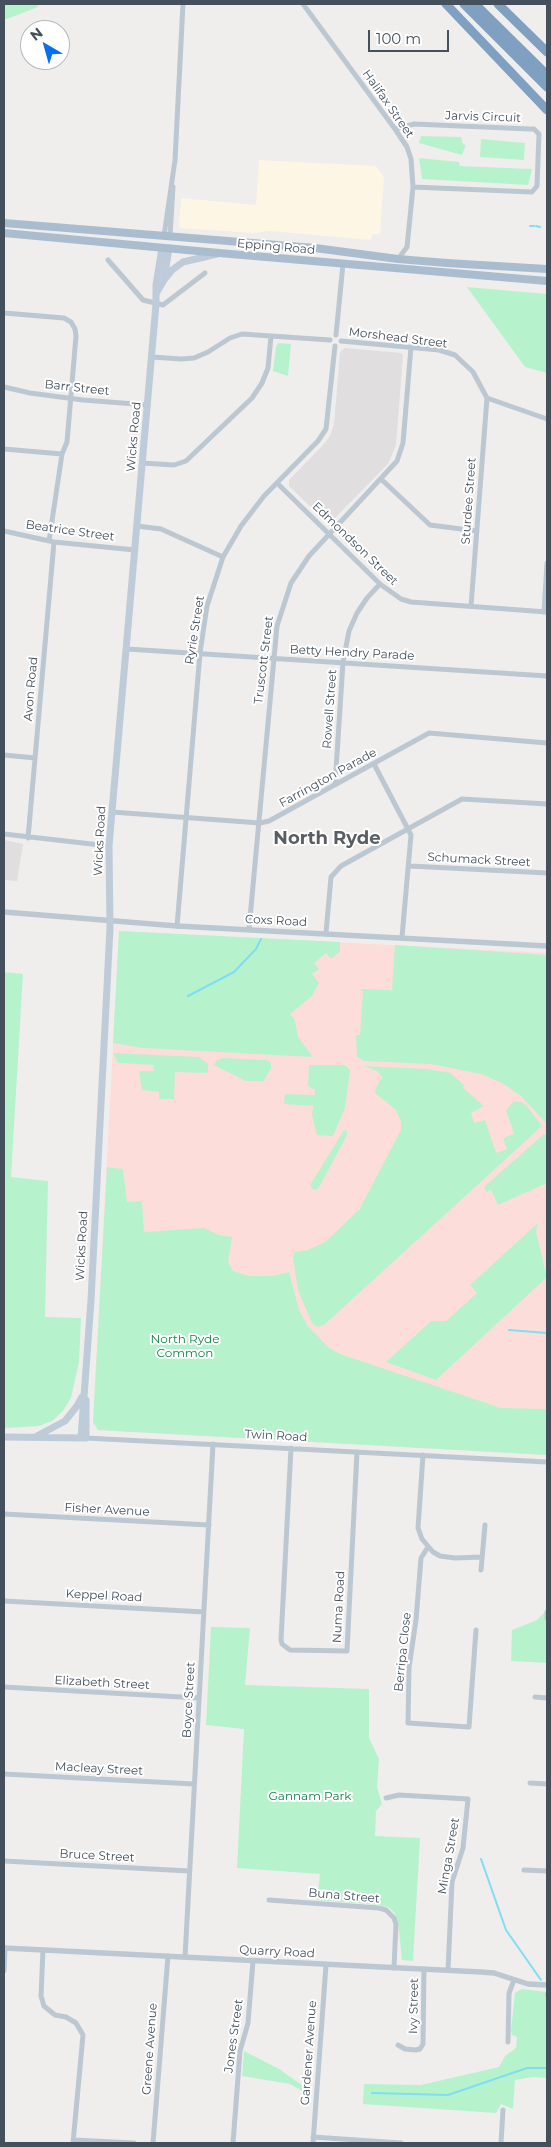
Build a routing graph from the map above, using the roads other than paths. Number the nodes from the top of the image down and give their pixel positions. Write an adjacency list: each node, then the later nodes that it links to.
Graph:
1 (183, 4): 15 (street, Wicks Road)
2 (303, 4): 11 (street, Halifax Street)
3 (446, 4): 10 (highway)
4 (464, 4): 9 (highway)
5 (475, 4): 8 (highway)
6 (498, 4): 7 (highway)
7 (547, 52)
8 (547, 75)
9 (547, 87)
10 (547, 110)
11 (395, 129): 12 (street, Halifax Street); 12 (street, Jarvis Circuit)
12 (413, 187): 18 (street, Halifax Street)
13 (4, 223): 15 (main road, Epping Road)
14 (4, 234): 16 (main road, Epping Road)
15 (167, 236): 16 (main road, Wicks Road); 18 (main road, Epping Road)
16 (165, 248): 17 (main road, Epping Road); 25 (main road, Wicks Road); 27 (main road, Wicks Road)
17 (219, 254): 20 (main road, Epping Road); 25 (main road)
18 (398, 259): 22 (main road, Epping Road)
19 (108, 260): 28 (street)
20 (343, 264): 26 (main road, Epping Road); 30 (street)
21 (547, 264): 22 (main road)
22 (532, 268): 23 (main road, Epping Road)
23 (547, 269)
24 (205, 273): 28 (street)
25 (164, 280): 27 (main road, Wicks Road)
26 (547, 281)
27 (157, 292): 28 (main road, Wicks Road)
28 (156, 304): 36 (main road, Wicks Road)
29 (4, 312): 38 (street, Avon Road)
30 (336, 335): 32 (street); 33 (street)
31 (271, 336): 32 (street, Morshead Street); 36 (street, Morshead Street); 44 (street)
32 (330, 340): 34 (street)
33 (341, 341): 34 (street); 35 (street, Morshead Street)
34 (335, 346): 46 (street, Ryrie Street)
35 (411, 347): 39 (street, Morshead Street); 45 (street, Truscott Street)
36 (152, 357): 40 (main road, Wicks Road)
37 (4, 387): 38 (street, Barr Street)
38 (71, 398): 40 (street, Barr Street); 43 (street, Avon Road)
39 (487, 398): 41 (street); 49 (street, Sturdee Street)
40 (148, 405): 44 (main road, Wicks Road)
41 (547, 419)
42 (4, 449): 43 (street)
43 (62, 454): 51 (street, Avon Road)
44 (142, 464): 47 (main road, Wicks Road)
45 (381, 479): 49 (street); 50 (street, Truscott Street)
46 (277, 482): 50 (street, Edmondson Street); 53 (street, Ryrie Street)
47 (137, 526): 52 (main road, Wicks Road); 53 (street)
48 (4, 531): 51 (street, Beatrice Street)
49 (476, 531): 56 (street, Sturdee Street)
50 (329, 533): 55 (street, Edmondson Street); 60 (street, Truscott Street)
51 (52, 541): 52 (street, Beatrice Street); 65 (street, Avon Road)
52 (135, 550): 58 (main road, Wicks Road)
53 (223, 557): 59 (street, Ryrie Street)
54 (547, 564): 57 (street)
55 (380, 584): 56 (street, Edmondson Street); 61 (street, Rowell Street)
56 (471, 606): 57 (street, Edmondson Street)
57 (546, 612)
58 (126, 649): 59 (street, Betty Hendry Parade); 69 (main road, Wicks Road)
59 (200, 653): 60 (street, Betty Hendry Parade); 70 (street, Ryrie Street)
60 (272, 658): 61 (street, Betty Hendry Parade); 71 (street, Truscott Street)
61 (343, 662): 62 (street, Betty Hendry Parade); 67 (street, Rowell Street)
62 (547, 676)
63 (547, 742): 66 (street, Farrington Parade)
64 (4, 755): 65 (street)
65 (35, 758): 74 (street, Avon Road)
66 (374, 764): 67 (street, Farrington Parade); 72 (street)
67 (335, 785): 71 (street, Farrington Parade)
68 (547, 804): 72 (street)
69 (112, 812): 70 (street, Farrington Parade); 75 (main road, Wicks Road)
70 (186, 818): 71 (street, Farrington Parade); 80 (street, Ryrie Street)
71 (260, 823): 81 (street, Truscott Street)
72 (409, 828): 76 (street); 82 (street)
73 (4, 834): 74 (street)
74 (28, 838): 75 (street)
75 (109, 846): 79 (main road, Wicks Road)
76 (410, 866): 77 (street, Schumack Street); 83 (street)
77 (547, 873)
78 (4, 912): 79 (street, Coxs Road)
79 (110, 920): 80 (street, Coxs Road); 85 (main road, Wicks Road)
80 (177, 926): 81 (street, Coxs Road)
81 (249, 929): 82 (street, Coxs Road)
82 (326, 933): 83 (street, Coxs Road)
83 (402, 937): 84 (street, Coxs Road)
84 (547, 946)
85 (86, 1384): 87 (main road); 88 (main road, Wicks Road)
86 (4, 1437): 87 (main road, Twin Road)
87 (34, 1437): 88 (main road, Twin Road)
88 (83, 1438): 89 (street, Twin Road)
89 (213, 1444): 90 (street, Twin Road); 95 (street, Boyce Street)
90 (291, 1448): 91 (street, Twin Road); 91 (street, Numa Road)
91 (357, 1452): 92 (street, Twin Road)
92 (423, 1455): 93 (street, Twin Road); 97 (street)
93 (547, 1462)
94 (4, 1514): 95 (street, Fisher Avenue)
95 (209, 1525): 101 (street, Boyce Street)
96 (485, 1525): 98 (street)
97 (428, 1547): 98 (street); 104 (street, Berripa Close)
98 (482, 1557): 99 (street)
99 (481, 1570)
100 (4, 1601): 101 (street, Keppel Road)
101 (204, 1612): 107 (street, Boyce Street)
102 (547, 1612): 103 (street)
103 (547, 1618)
104 (476, 1630)
105 (4, 1687): 107 (street, Elizabeth Street)
106 (535, 1697): 108 (street)
107 (199, 1698): 111 (street, Boyce Street)
108 (547, 1698)
109 (4, 1774): 111 (street, Macleay Street)
110 (530, 1783): 112 (street)
111 (194, 1784): 116 (street, Boyce Street)
112 (547, 1784)
113 (386, 1798): 127 (street, Minga Street)
114 (4, 1861): 116 (street, Bruce Street)
115 (524, 1870): 117 (street)
116 (189, 1871): 122 (street, Boyce Street)
117 (547, 1871)
118 (269, 1900): 125 (street, Buna Street)
119 (5, 1948): 120 (street, Quarry Road); 128 (street)
120 (43, 1950): 121 (street, Quarry Road); 135 (street)
121 (168, 1956): 122 (street, Quarry Road); 137 (street, Greene Avenue)
122 (185, 1957): 123 (street, Quarry Road)
123 (253, 1961): 124 (street, Quarry Road); 138 (street, Jones Street)
124 (326, 1965): 125 (street, Quarry Road); 134 (street, Gardener Avenue)
125 (394, 1968): 126 (street, Quarry Road)
126 (424, 1969): 127 (street, Quarry Road); 132 (street, Ivy Street)
127 (448, 1970): 129 (street, Quarry Road)
128 (4, 1971)
129 (514, 1980): 130 (street, Quarry Road); 131 (street)
130 (547, 1986)
131 (508, 2042)
132 (398, 2045)
133 (503, 2110): 141 (street)
134 (313, 2140): 139 (street)
135 (73, 2142): 136 (street)
136 (134, 2143)
137 (153, 2143)
138 (234, 2143)
139 (394, 2143): 140 (street)
140 (401, 2143)
141 (501, 2143)

